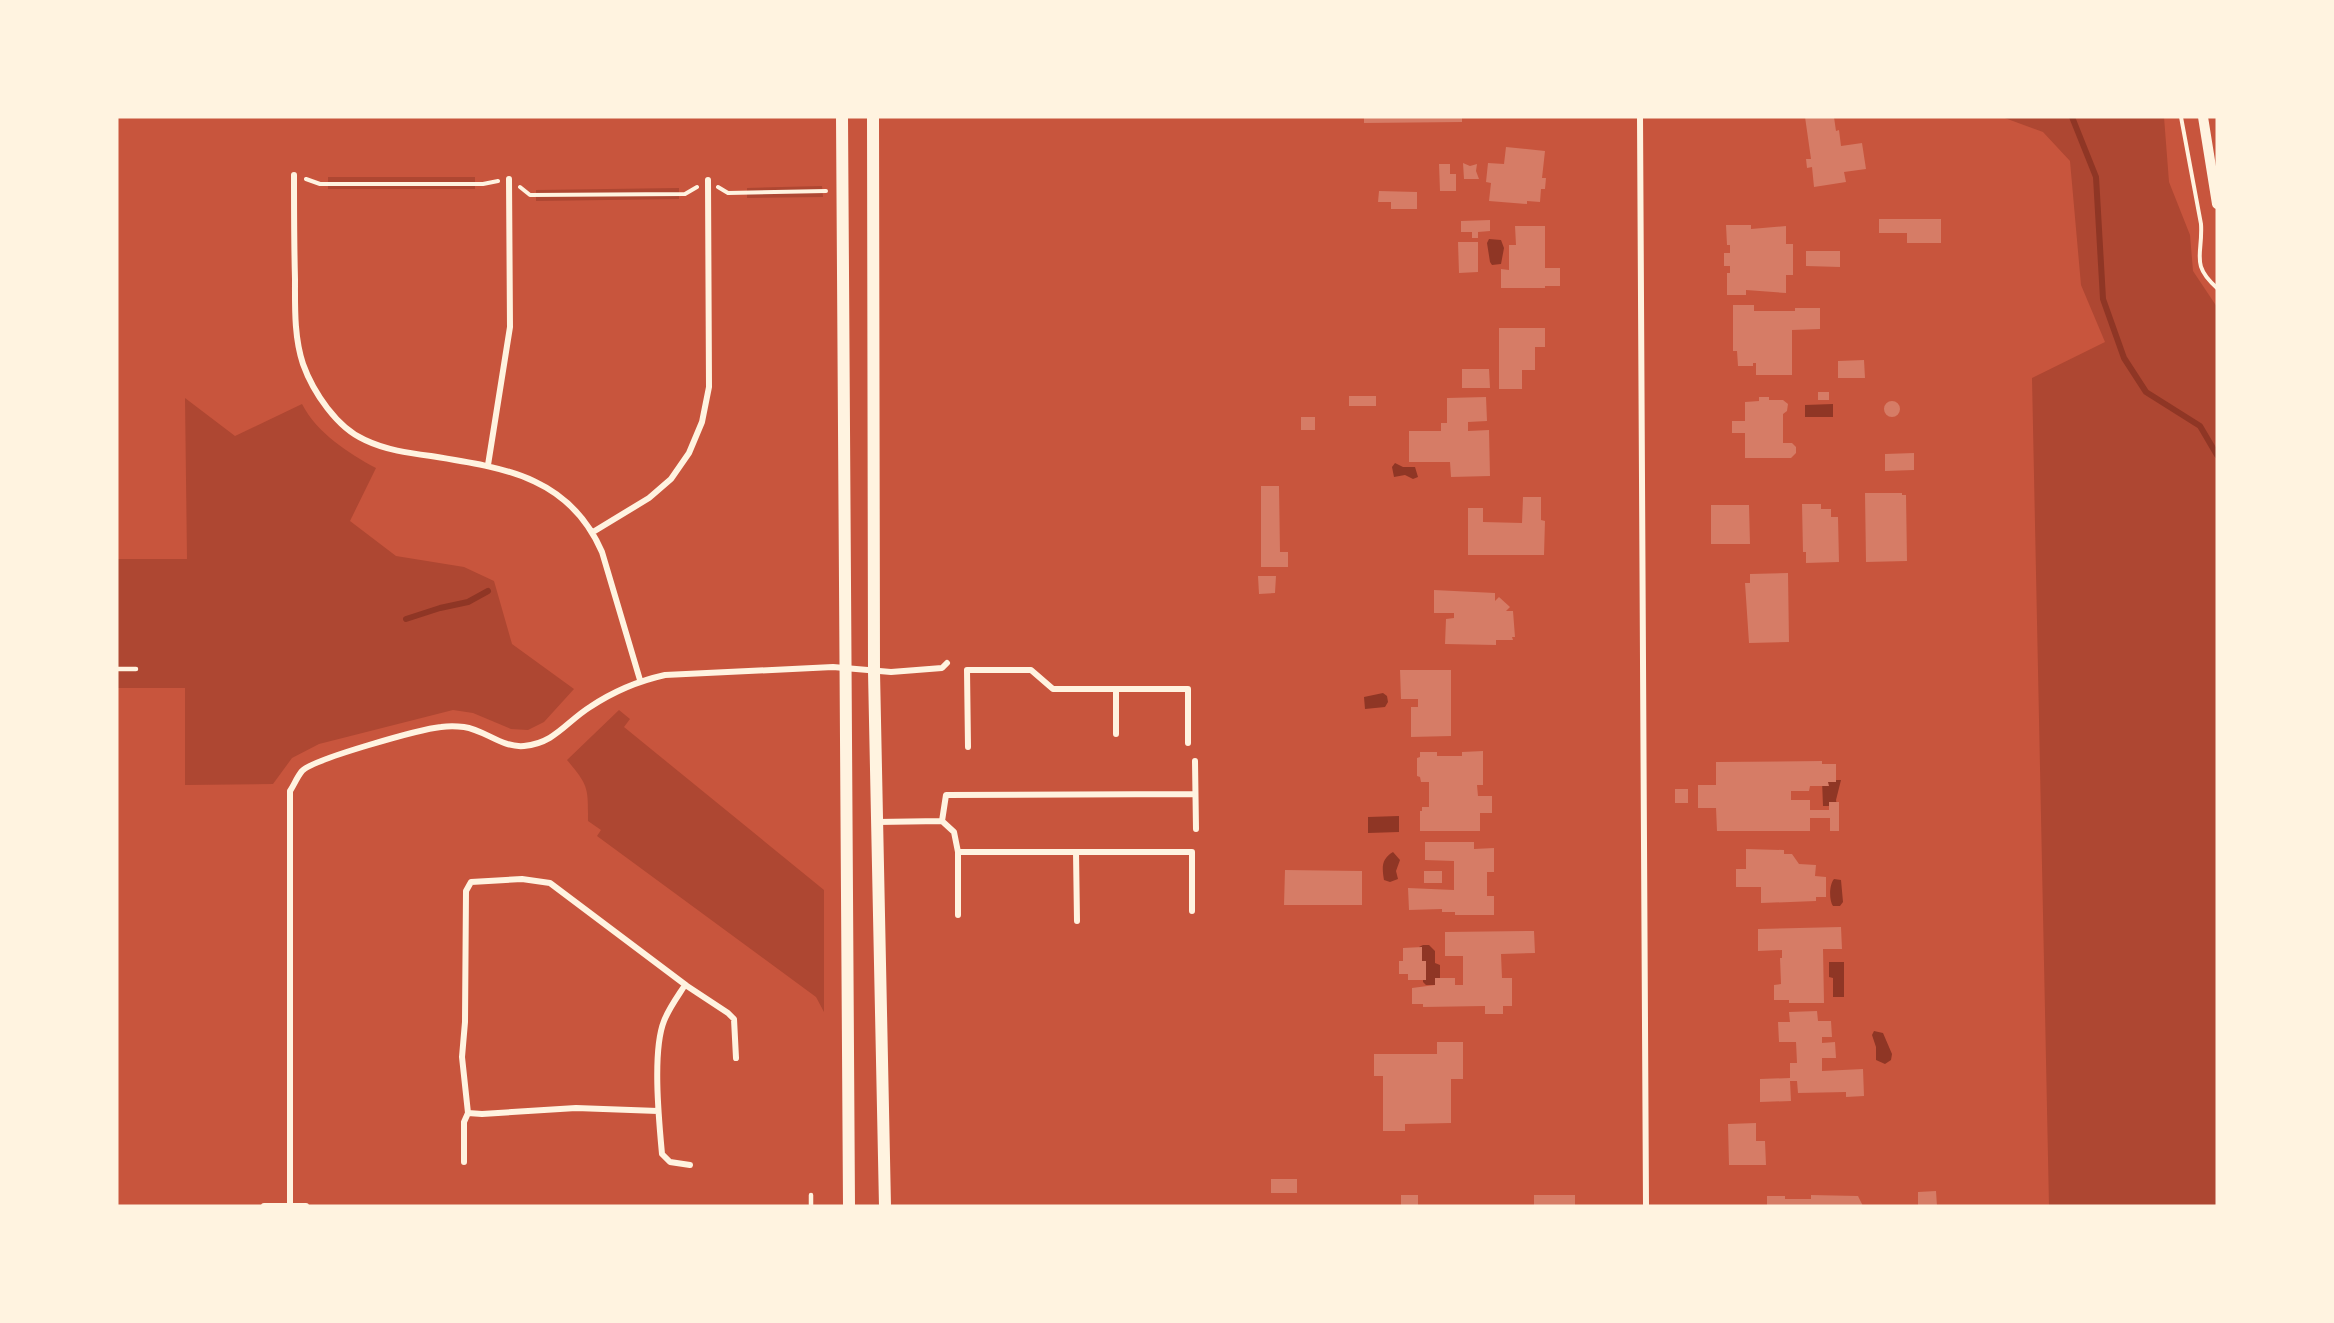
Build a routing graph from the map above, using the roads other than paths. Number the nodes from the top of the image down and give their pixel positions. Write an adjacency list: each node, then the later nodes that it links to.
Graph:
1 (842, 117): 14 (main road)
2 (873, 117): 15 (main road)
3 (1640, 117): 44 (street)
4 (2202, 117): 8 (street)
5 (294, 175): 9 (street)
6 (509, 178): 9 (street)
7 (708, 180): 10 (street)
8 (2217, 204)
9 (488, 465): 10 (street)
10 (593, 532): 16 (street)
11 (947, 663): 15 (street)
12 (117, 669): 13 (lane)
13 (136, 669)
14 (845, 669): 15 (street); 16 (street); 42 (main road)
15 (874, 672): 24 (main road)
16 (640, 680): 39 (street)
17 (1116, 690): 18 (street); 19 (street); 20 (street)
18 (1116, 734)
19 (1188, 743)
20 (968, 747)
21 (1195, 761): 22 (street)
22 (1195, 794): 23 (street); 25 (street)
23 (942, 821): 24 (street); 26 (street)
24 (877, 822): 43 (main road)
25 (1196, 829)
26 (958, 852): 27 (street); 29 (street)
27 (1076, 852): 28 (street); 30 (street)
28 (1192, 911)
29 (958, 915)
30 (1077, 921)
31 (685, 985): 32 (street); 33 (street); 34 (street)
32 (736, 1058)
33 (658, 1111): 34 (street); 36 (street)
34 (468, 1113): 35 (street)
35 (464, 1162)
36 (690, 1165)
37 (811, 1195): 41 (lane)
38 (264, 1206): 39 (street)
39 (290, 1206): 40 (street)
40 (306, 1206)
41 (811, 1206)
42 (849, 1206)
43 (885, 1206)
44 (1646, 1206)

